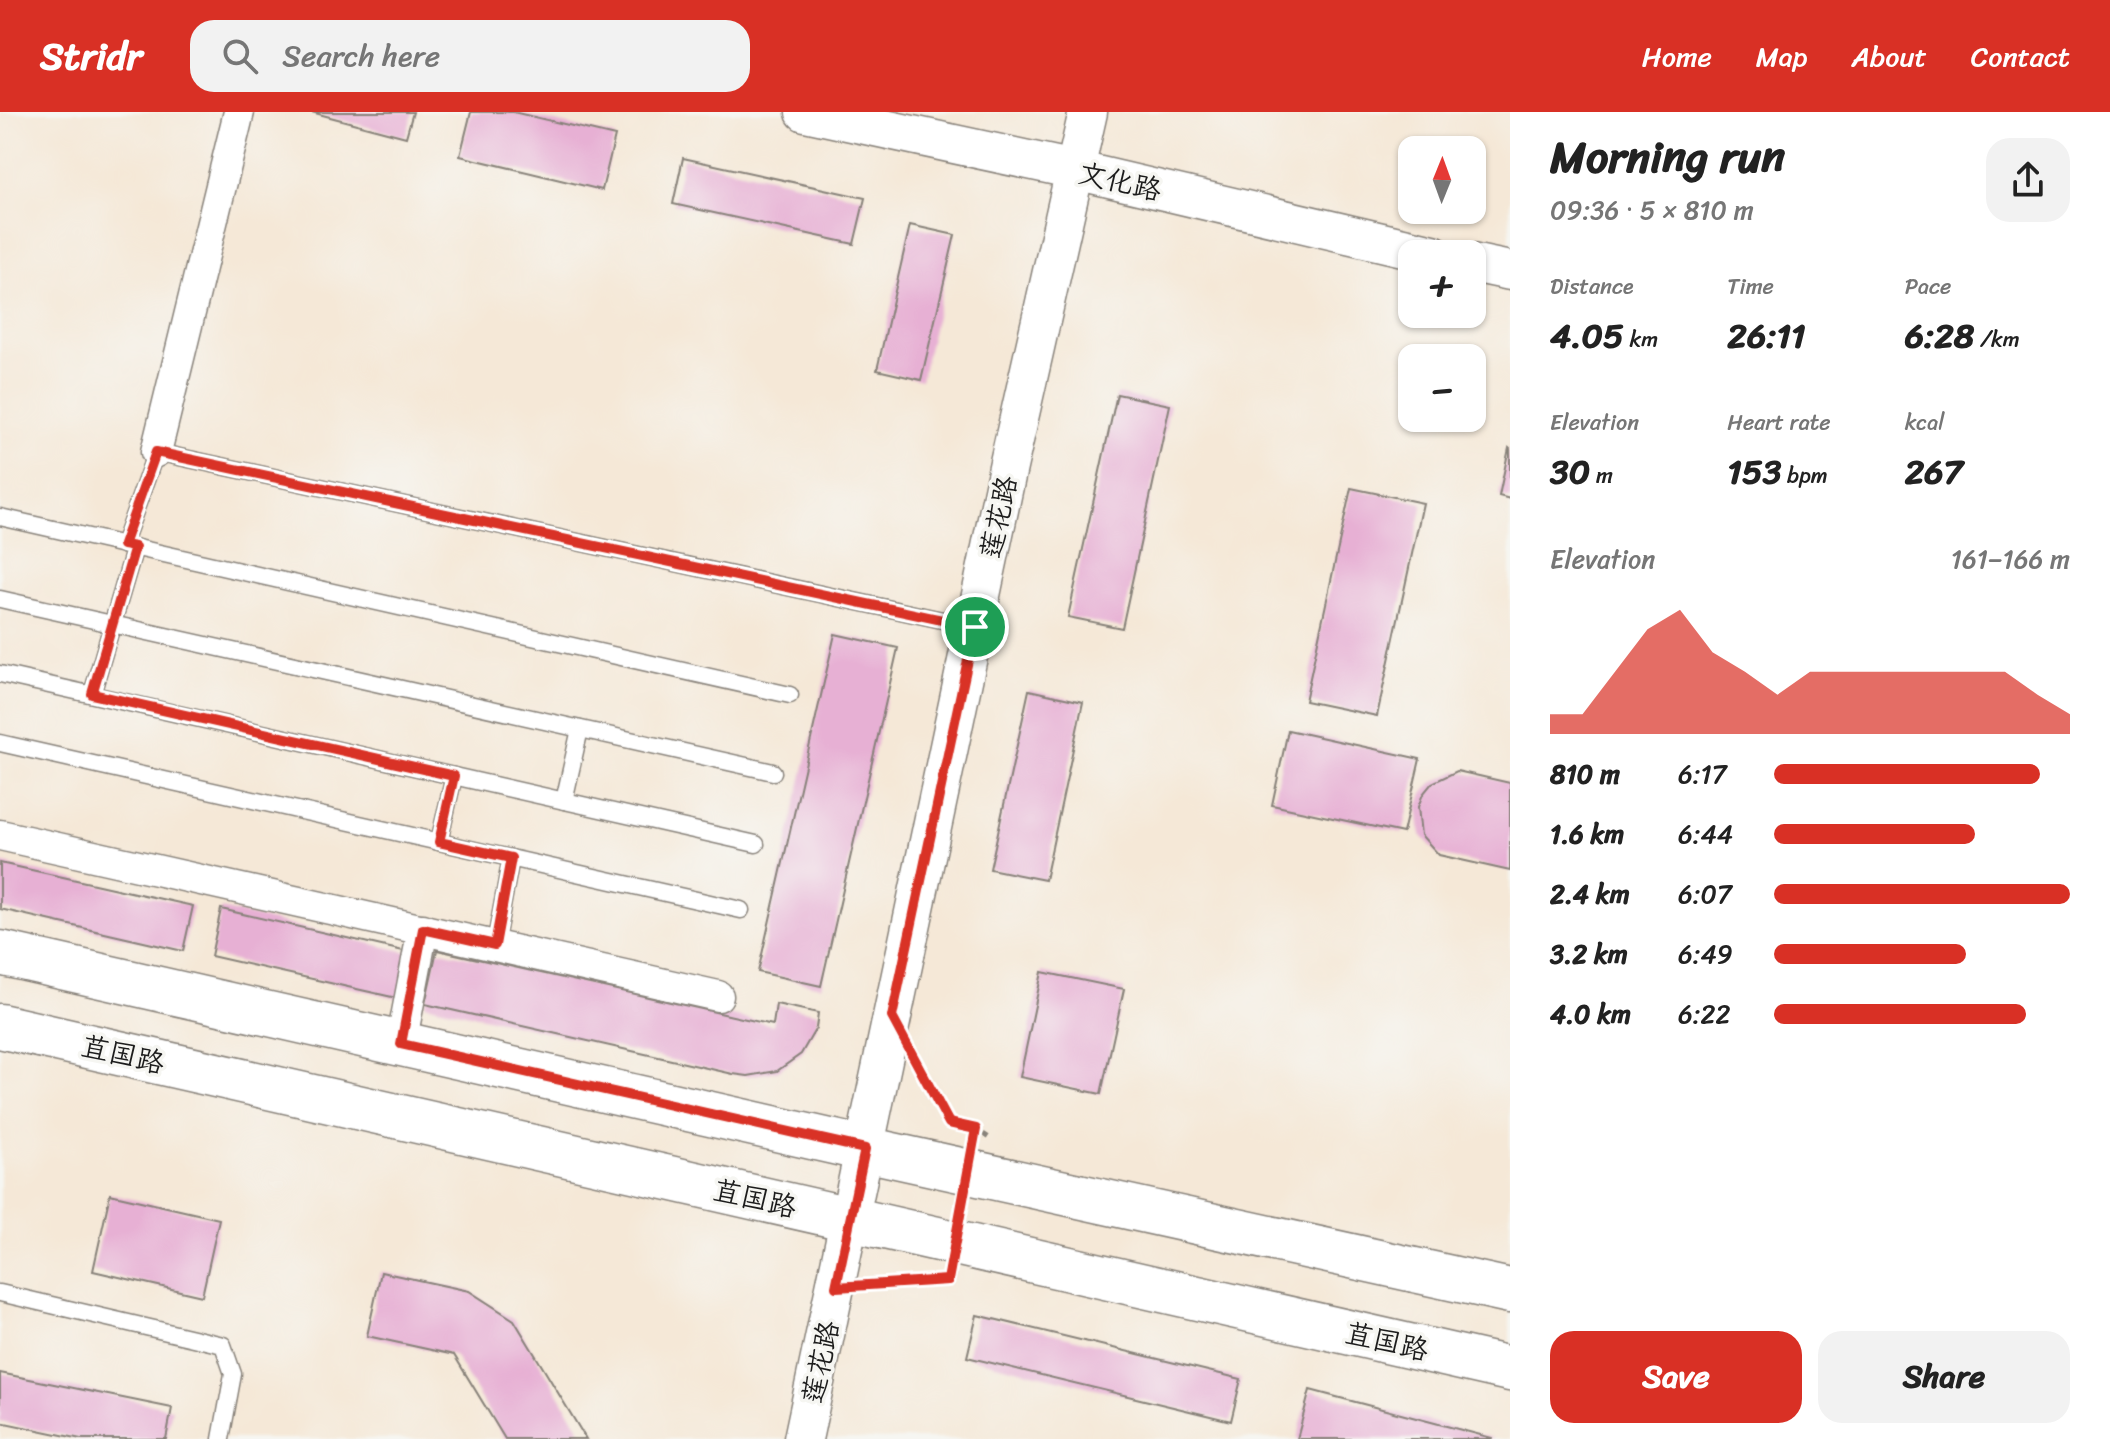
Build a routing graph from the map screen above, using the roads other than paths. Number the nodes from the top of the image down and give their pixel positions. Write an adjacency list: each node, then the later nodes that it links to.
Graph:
1 (239, 112): 8 (street)
2 (805, 112): 4 (street, 文化路)
3 (1088, 112): 4 (street, 莲花路)
4 (1075, 170): 5 (street, 文化路); 13 (street, 莲花路)
5 (1398, 246)
6 (1486, 266): 7 (street)
7 (1510, 271)
8 (156, 452): 10 (lane); 13 (lane)
9 (0, 517): 10 (lane)
10 (129, 546): 12 (lane); 16 (lane)
11 (0, 599): 12 (lane)
12 (112, 624): 15 (lane); 17 (lane)
13 (975, 627): 33 (street, 莲花路)
14 (0, 674): 15 (lane)
15 (92, 694): 20 (lane)
16 (790, 695)
17 (580, 729): 19 (lane); 21 (lane)
18 (0, 743): 23 (lane)
19 (773, 772)
20 (454, 776): 21 (lane); 23 (lane)
21 (564, 801): 24 (lane)
22 (0, 835): 27 (street)
23 (439, 842): 25 (lane)
24 (756, 844)
25 (511, 858): 26 (lane); 28 (lane)
26 (741, 910)
27 (423, 929): 28 (street); 32 (street)
28 (495, 945): 30 (street)
29 (0, 953): 32 (main road)
30 (718, 996)
31 (0, 1026): 34 (main road, 苴国路)
32 (401, 1044): 33 (main road)
33 (865, 1149): 34 (street, 莲花路); 35 (main road)
34 (850, 1220): 37 (main road, 苴国路); 39 (street, 莲花路)
35 (1510, 1291)
36 (0, 1293): 38 (lane)
37 (1510, 1369)
38 (221, 1439)
39 (803, 1439)

